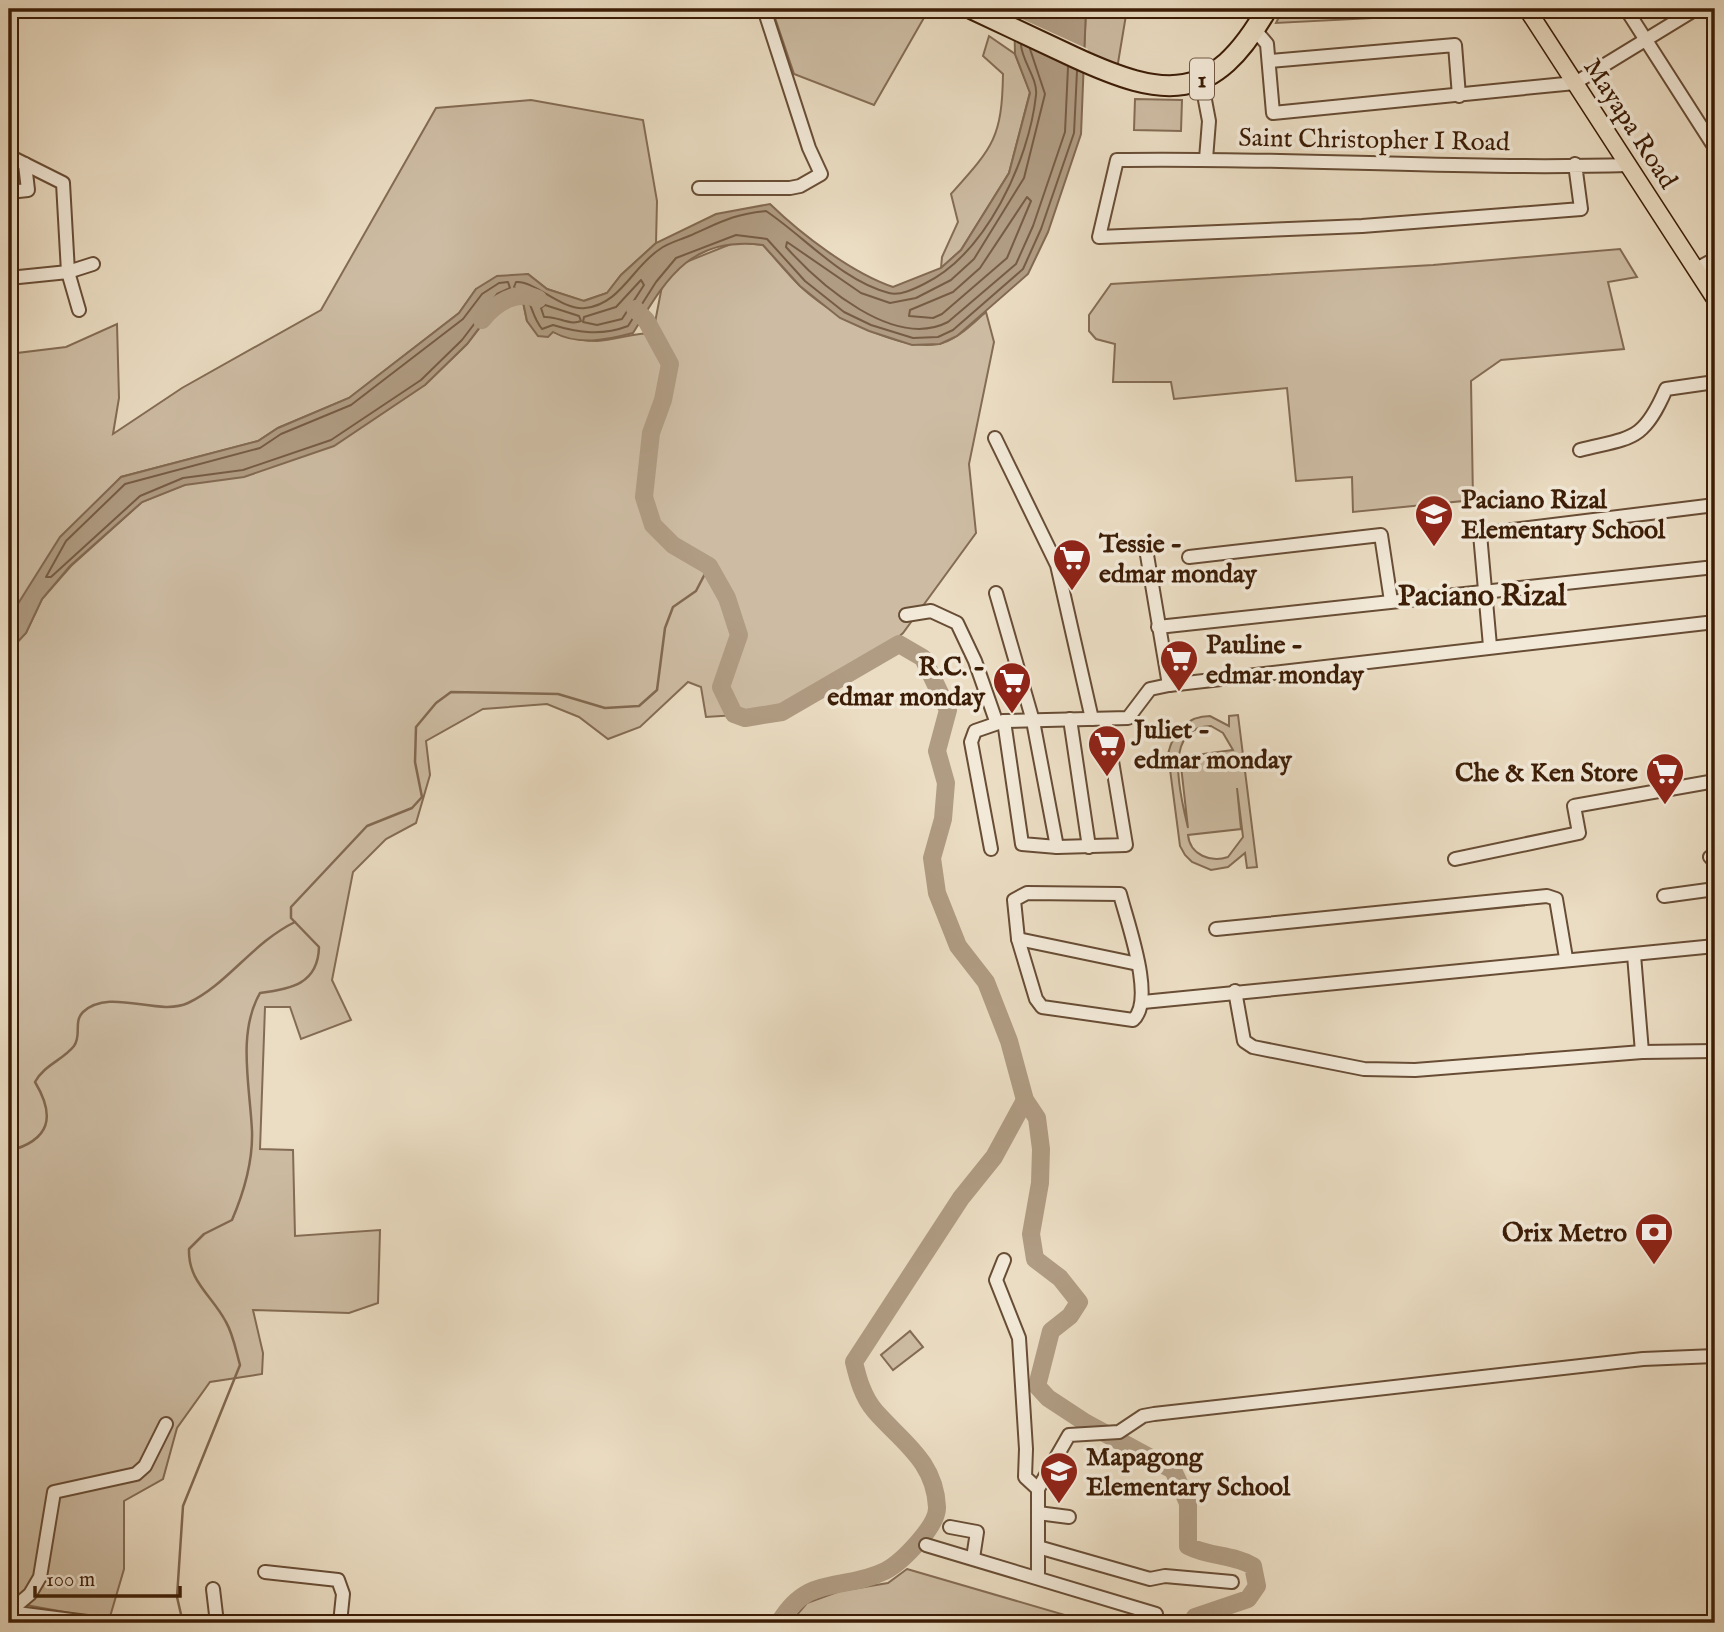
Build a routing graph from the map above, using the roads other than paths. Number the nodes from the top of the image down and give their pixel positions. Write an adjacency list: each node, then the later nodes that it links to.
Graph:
1 (764, 9): 21 (street)
2 (1267, 9): 9 (highway, 1)
3 (1527, 9): 13 (main road, Mayapa Road)
4 (1626, 9): 10 (street)
5 (1696, 9): 10 (street)
6 (1710, 9): 8 (street)
7 (981, 13): 12 (highway, 1)
8 (1715, 17)
9 (1255, 30): 11 (street); 12 (highway, 1)
10 (1646, 40): 13 (street); 15 (street)
11 (1269, 61): 14 (street); 14 (street)
12 (1201, 79): 17 (street)
13 (1575, 83): 14 (street); 20 (main road, Mayapa Road)
14 (1459, 96)
15 (1715, 148)
16 (9, 156): 18 (street)
17 (1206, 159): 19 (street, Saint Christopher I Road); 19 (street, Saint Christopher I Road)
18 (25, 163): 22 (street); 26 (street)
19 (1575, 164): 20 (street, Saint Christopher I Road)
20 (1629, 165): 25 (main road, Mayapa Road)
21 (699, 188)
22 (9, 192)
23 (1715, 259): 25 (street)
24 (93, 264): 26 (street)
25 (1696, 269): 28 (main road, Mayapa Road)
26 (68, 272): 27 (street); 29 (street)
27 (9, 278)
28 (1715, 299)
29 (79, 310)
30 (1715, 382): 32 (street)
31 (995, 438): 46 (street)
32 (1580, 450)
33 (1715, 505): 37 (street)
34 (1146, 549): 42 (street)
35 (1189, 557): 39 (street)
36 (1715, 567): 37 (street)
37 (1486, 592): 39 (street); 43 (street)
38 (996, 593): 48 (street)
39 (1391, 601): 42 (street)
40 (905, 615): 47 (street)
41 (1715, 622): 43 (street)
42 (1158, 627): 44 (street)
43 (1490, 646): 44 (street)
44 (1169, 685): 46 (street)
45 (1070, 719): 46 (street); 48 (street); 51 (street)
46 (1099, 719): 51 (street)
47 (1000, 721): 48 (street); 50 (street); 52 (street)
48 (1033, 721): 50 (street)
49 (1715, 781): 53 (street)
50 (1057, 847): 51 (street)
51 (1089, 847)
52 (991, 849)
53 (1455, 859)
54 (1715, 889): 55 (street)
55 (1664, 896)
56 (1216, 929): 60 (street)
57 (1018, 939): 61 (street); 61 (street); 63 (street)
58 (1715, 946): 59 (street)
59 (1634, 955): 60 (street); 65 (street)
60 (1566, 958): 62 (street)
61 (1138, 964): 63 (street)
62 (1235, 991): 63 (street); 65 (street)
63 (1143, 1002)
64 (1715, 1051): 65 (street)
65 (1642, 1052)
66 (1004, 1260): 69 (street)
67 (1715, 1356): 69 (street)
68 (166, 1424): 80 (street)
69 (1038, 1489): 70 (street)
70 (1038, 1513): 71 (street); 74 (street)
71 (1069, 1517)
72 (950, 1527): 75 (street)
73 (926, 1545): 75 (street)
74 (1038, 1547): 77 (street); 78 (street)
75 (973, 1559): 77 (street)
76 (265, 1572): 84 (street)
77 (1038, 1577): 81 (street)
78 (1232, 1582)
79 (213, 1589): 83 (street)
80 (9, 1612): 82 (street)
81 (1156, 1614)
82 (94, 1623)
83 (217, 1623)
84 (340, 1623)

